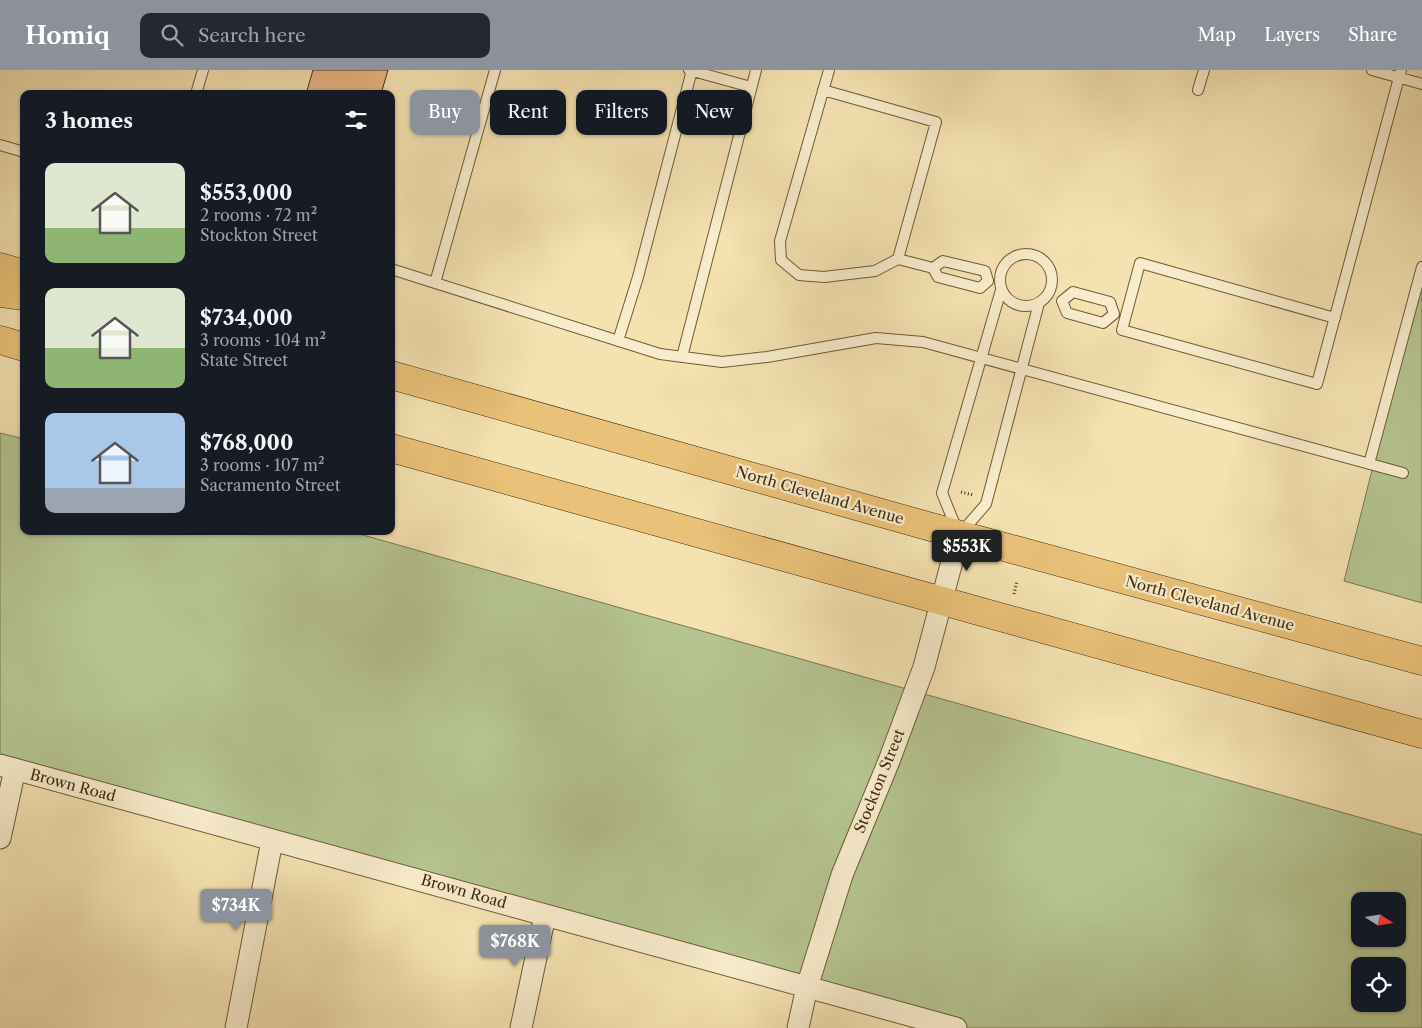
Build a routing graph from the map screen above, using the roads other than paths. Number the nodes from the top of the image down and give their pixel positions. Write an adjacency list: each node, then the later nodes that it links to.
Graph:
1 (203, 70): 11 (lane)
2 (495, 70): 23 (lane)
3 (691, 70): 10 (lane); 33 (lane)
4 (756, 70): 10 (lane)
5 (829, 70): 12 (lane)
6 (1204, 70): 13 (lane)
7 (1372, 70): 8 (lane)
8 (1400, 74): 9 (lane); 31 (lane)
9 (1422, 84)
10 (751, 87): 35 (lane)
11 (197, 90)
12 (823, 90): 16 (lane); 16 (lane)
13 (1198, 90)
14 (0, 145): 15 (lane)
15 (20, 151)
16 (898, 259): 19 (lane)
17 (0, 267): 21 (main road)
18 (1422, 267): 40 (lane)
19 (933, 268): 22 (lane); 22 (lane)
20 (395, 270): 23 (lane)
21 (20, 273)
22 (988, 280): 24 (lane)
23 (435, 283): 33 (lane)
24 (1001, 287): 27 (lane); 27 (lane); 36 (lane)
25 (0, 293): 26 (main road)
26 (20, 296)
27 (1043, 300): 28 (lane); 37 (lane)
28 (1062, 301): 29 (lane); 29 (lane)
29 (1114, 314): 30 (lane)
30 (1125, 317): 31 (lane); 31 (lane)
31 (1335, 318)
32 (0, 340): 34 (main road)
33 (618, 341): 35 (lane)
34 (20, 346)
35 (682, 357): 36 (lane)
36 (981, 358): 37 (lane); 42 (lane)
37 (1022, 369): 40 (lane); 42 (lane)
38 (395, 376): 42 (main road, North Cleveland Avenue)
39 (395, 449): 43 (main road)
40 (1369, 464): 41 (lane)
41 (1403, 473)
42 (959, 535): 43 (street, Stockton Street); 44 (main road, North Cleveland Avenue)
43 (941, 600): 45 (main road); 50 (street, Stockton Street)
44 (1422, 661)
45 (1422, 734)
46 (8, 767): 47 (street); 48 (street, Brown Road)
47 (0, 838)
48 (272, 841): 49 (street, Brown Road); 51 (street)
49 (546, 914): 50 (street, Brown Road); 52 (street)
50 (808, 987): 53 (street, Stockton Street); 54 (street, Brown Road)
51 (236, 1028)
52 (520, 1028)
53 (798, 1028)
54 (956, 1028)

